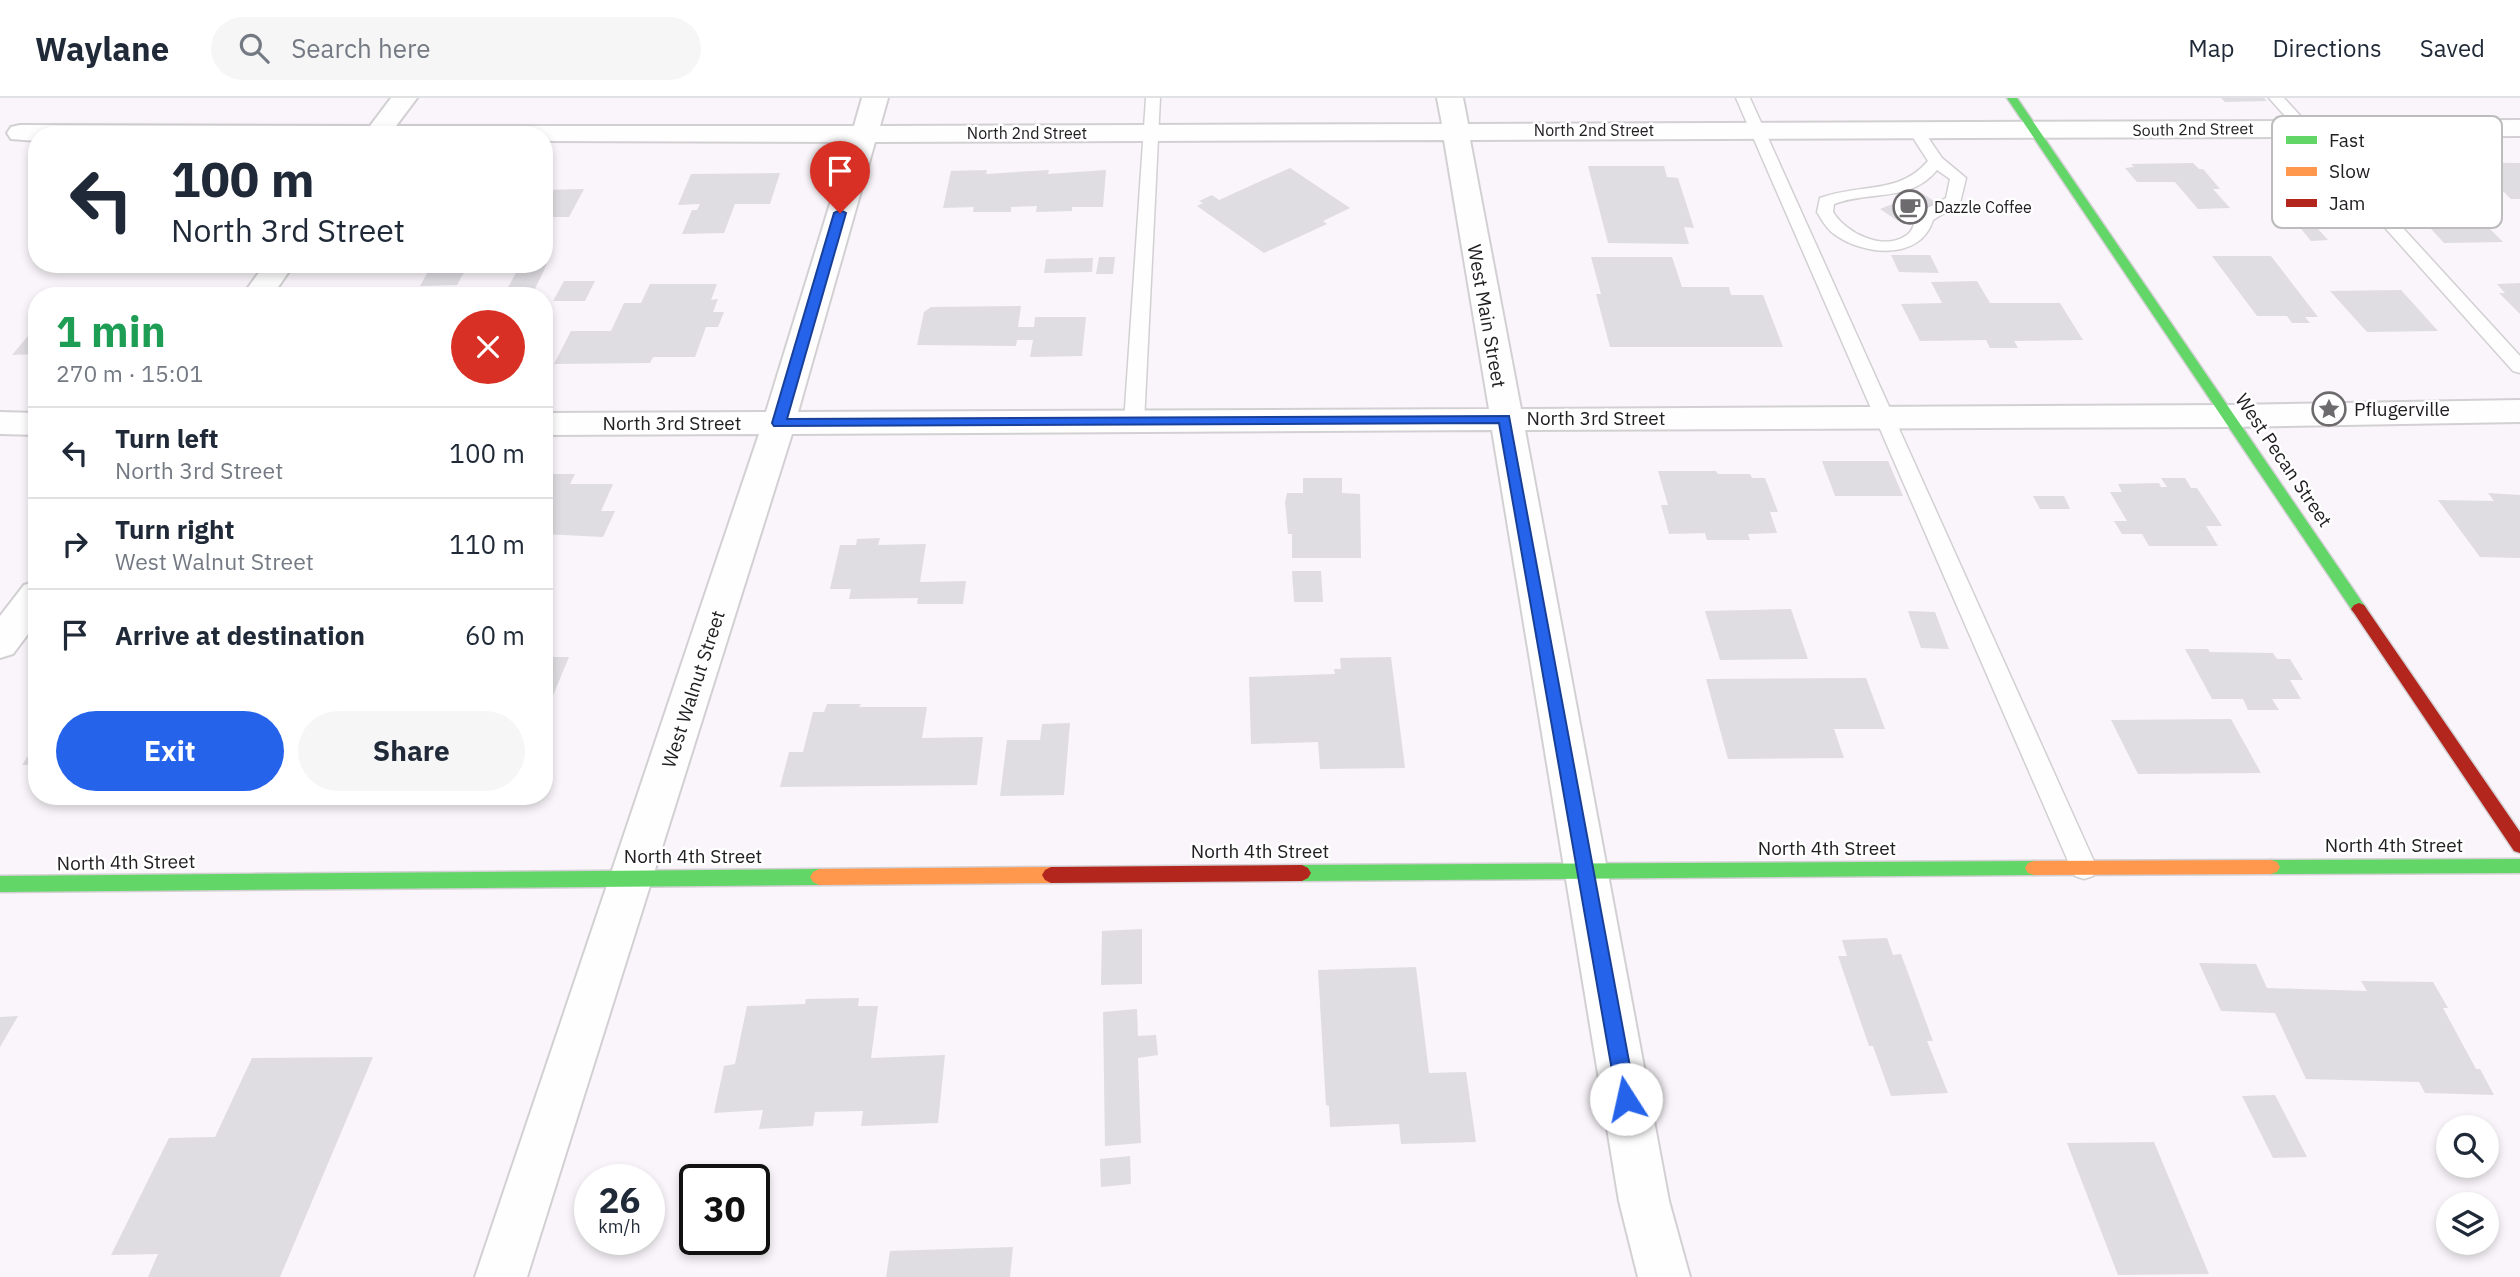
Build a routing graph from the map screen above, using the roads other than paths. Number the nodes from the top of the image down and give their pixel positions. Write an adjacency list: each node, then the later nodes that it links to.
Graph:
1 (404, 98): 9 (street)
2 (875, 98): 20 (street, West Walnut Street)
3 (1153, 98): 16 (lane)
4 (1742, 98): 13 (lane)
5 (2012, 98): 15 (street, West Pecan Street)
6 (2276, 98): 8 (lane)
7 (1453, 114): 13 (street, North 2nd Street); 16 (street, North 2nd Street); 27 (street, West Main Street)
8 (2292, 116)
9 (383, 126)
10 (2272, 128): 15 (street, South 2nd Street)
11 (2502, 128): 12 (street, South 2nd Street)
12 (2520, 128)
13 (1757, 130): 14 (street, North 2nd Street); 26 (lane)
14 (1916, 130): 15 (street, North 2nd Street); 21 (lane)
15 (2035, 131): 25 (street, West Pecan Street)
16 (1150, 132): 20 (street, North 2nd Street); 29 (lane)
17 (20, 133): 18 (street, North 2nd Street)
18 (28, 133)
19 (553, 134): 20 (street, North 2nd Street)
20 (863, 134): 28 (street, West Walnut Street)
21 (1936, 161): 21 (lane)
22 (2394, 228): 23 (lane)
23 (2520, 367)
24 (2520, 411): 25 (street, North 3rd Street)
25 (2228, 416): 26 (street, North 3rd Street); 35 (street, West Pecan Street)
26 (1884, 417): 27 (street, North 3rd Street); 37 (lane)
27 (1505, 419): 29 (street, North 3rd Street); 38 (street, West Main Street)
28 (779, 423): 29 (street, North 3rd Street); 32 (street, North 3rd Street); 39 (street, West Walnut Street)
29 (1134, 423)
30 (0, 424): 31 (street)
31 (28, 424)
32 (553, 424)
33 (28, 606): 34 (street)
34 (0, 644)
35 (2520, 846)
36 (2520, 866): 37 (street, North 4th Street)
37 (2084, 868): 38 (street, North 4th Street)
38 (1587, 870): 39 (street, North 4th Street); 42 (street, West Main Street)
39 (633, 877): 40 (street, North 4th Street); 41 (street, West Walnut Street)
40 (0, 884)
41 (501, 1277)
42 (1664, 1277)

